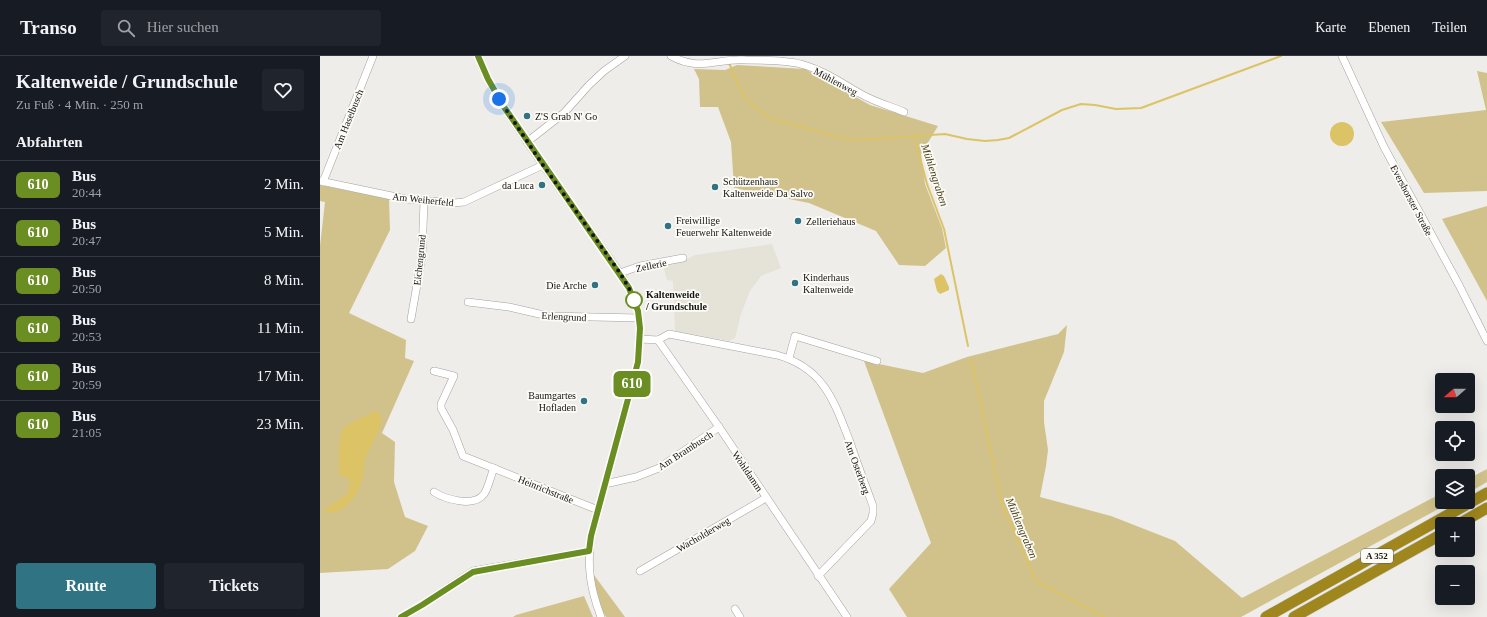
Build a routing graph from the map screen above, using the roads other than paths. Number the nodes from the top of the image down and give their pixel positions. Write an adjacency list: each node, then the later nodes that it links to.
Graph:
1 (373, 56): 9 (street, Am Haselbusch)
2 (478, 56): 7 (street)
3 (625, 56): 7 (street)
4 (671, 56): 6 (street, Mühlenweg)
5 (1342, 56): 18 (street, Evershorster Straße)
6 (904, 112)
7 (527, 142): 8 (street)
8 (543, 165): 10 (street, Am Weiherfeld); 12 (street)
9 (321, 182): 10 (street, Am Weiherfeld)
10 (424, 201): 14 (street, Eichengrund)
11 (683, 258): 12 (street, Zellerie)
12 (620, 273): 15 (street)
13 (468, 302): 15 (street, Erlengrund)
14 (411, 318)
15 (639, 318): 16 (street)
16 (640, 339): 17 (street); 24 (street)
17 (658, 340): 19 (street, Am Osterberg); 22 (street, Wohldamm)
18 (1487, 341)
19 (789, 358): 20 (street); 34 (street, Am Osterberg)
20 (878, 361)
21 (434, 371): 23 (street, Heinrichstraße)
22 (719, 427): 24 (street, Am Brambusch); 27 (street, Wohldamm)
23 (494, 468): 25 (street); 29 (street, Heinrichstraße)
24 (605, 484): 29 (street)
25 (434, 492)
26 (1487, 493): 40 (highway, A 352)
27 (766, 498): 33 (street, Wacholderweg); 34 (street, Wohldamm)
28 (1487, 508): 30 (highway)
29 (598, 510): 32 (street)
30 (1471, 517)
31 (1435, 538): 41 (highway, A 352)
32 (589, 551): 36 (street); 37 (street)
33 (640, 571)
34 (818, 576): 39 (street, Wohldamm)
35 (735, 609): 38 (street)
36 (401, 617)
37 (601, 617)
38 (740, 617)
39 (847, 617)
40 (1266, 617)
41 (1294, 617)

